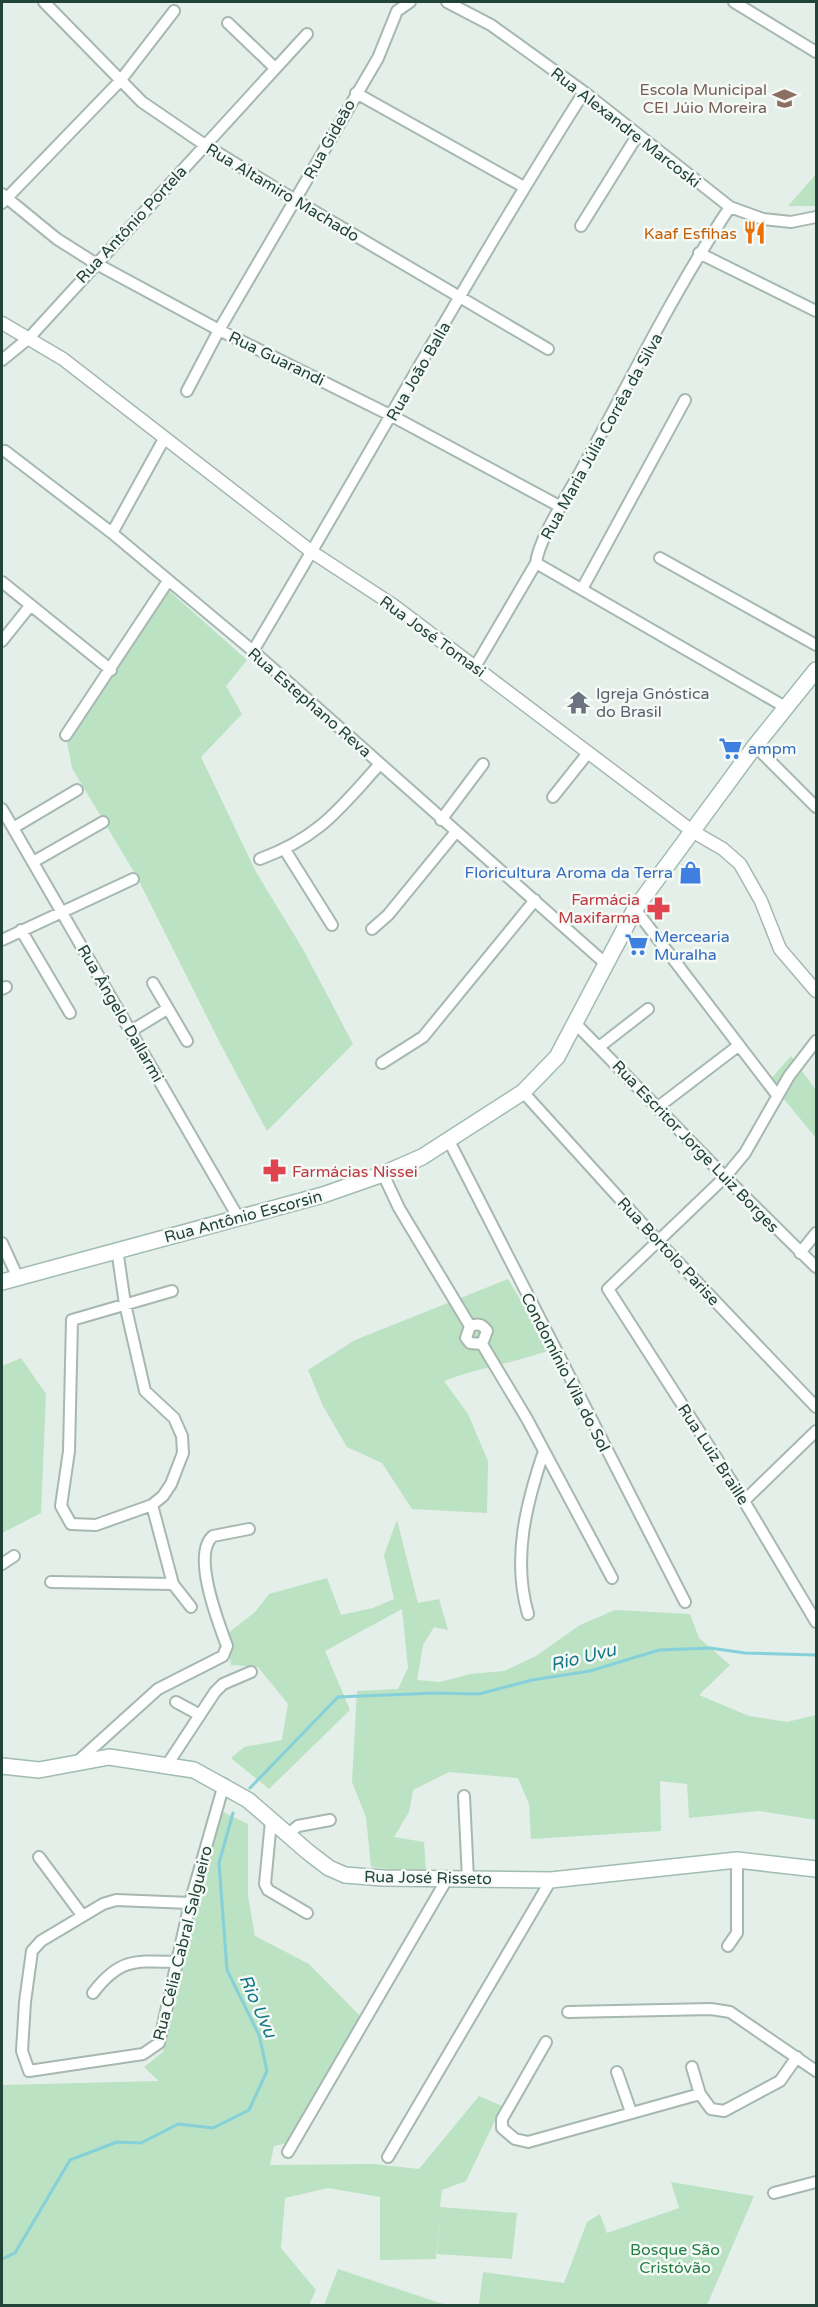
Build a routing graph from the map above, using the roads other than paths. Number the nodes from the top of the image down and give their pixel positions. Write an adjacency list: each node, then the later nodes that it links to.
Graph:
1 (44, 2): 10 (street, Rua Altamiro Machado)
2 (410, 2): 12 (street, Rua Gideão)
3 (447, 2): 11 (street, Rua Alexandre Marcoski)
4 (734, 2): 8 (street)
5 (174, 11): 10 (street)
6 (228, 23): 9 (street)
7 (307, 34): 9 (street, Rua Antônio Portela)
8 (816, 52)
9 (275, 68): 14 (street, Rua Antônio Portela)
10 (120, 81): 14 (street, Rua Altamiro Machado); 16 (street)
11 (584, 92): 13 (street, Rua Alexandre Marcoski); 15 (street, Rua João Balla)
12 (356, 93): 15 (street); 17 (street, Rua Gideão)
13 (637, 136): 18 (street, Rua Alexandre Marcoski); 20 (street)
14 (205, 145): 17 (street, Rua Altamiro Machado); 22 (street, Rua Antônio Portela)
15 (524, 187): 23 (street, Rua João Balla)
16 (3, 199): 22 (street, Rua Guarandi)
17 (294, 200): 23 (street, Rua Altamiro Machado); 26 (street, Rua Gideão)
18 (730, 207): 19 (street, Rua Alexandre Marcoski); 21 (street, Rua Maria Júlia Corrêa da Silva)
19 (816, 217)
20 (581, 226)
21 (699, 253): 24 (street); 35 (street, Rua Maria Júlia Corrêa da Silva)
22 (96, 263): 26 (street, Rua Guarandi); 27 (street, Rua Antônio Portela)
23 (460, 296): 28 (street, Rua Altamiro Machado); 32 (street, Rua João Balla)
24 (816, 311)
25 (2, 323): 27 (street, Rua José Tomasi)
26 (219, 330): 30 (street, Rua Gideão); 32 (street, Rua Guarandi)
27 (29, 338): 29 (street, Rua Antônio Portela); 33 (street, Rua José Tomasi)
28 (548, 349)
29 (2, 360)
30 (187, 391)
31 (685, 400): 42 (street)
32 (392, 416): 35 (street, Rua Guarandi); 37 (street, Rua João Balla)
33 (164, 439): 36 (street); 37 (street, Rua José Tomasi)
34 (5, 451): 36 (street, Rua Estephano Reva)
35 (561, 507): 39 (street, Rua Maria Júlia Corrêa da Silva)
36 (112, 533): 40 (street, Rua Estephano Reva)
37 (312, 552): 46 (street, Rua João Balla); 47 (street, Rua José Tomasi)
38 (660, 558): 45 (street)
39 (536, 563): 42 (street); 47 (street, Rua Maria Júlia Corrêa da Silva)
40 (168, 581): 46 (street, Rua Estephano Reva); 48 (street)
41 (2, 582): 43 (street)
42 (582, 590): 50 (street)
43 (30, 606): 44 (street); 48 (street)
44 (2, 641)
45 (816, 645)
46 (253, 651): 54 (street, Rua Estephano Reva)
47 (475, 666): 53 (street, Rua José Tomasi)
48 (111, 670): 51 (street)
49 (816, 670): 50 (main road, Rua Antônio Escorsin)
50 (787, 708): 52 (main road, Rua Antônio Escorsin)
51 (66, 735)
52 (755, 747): 58 (street); 63 (main road, Rua Antônio Escorsin)
53 (588, 753): 57 (street); 63 (street, Rua José Tomasi)
54 (380, 764): 60 (street, Rua Estephano Reva); 65 (street)
55 (483, 764): 60 (street)
56 (77, 790): 62 (street)
57 (553, 797)
58 (816, 807)
59 (2, 809): 62 (street, Rua Ângelo Dallarmi)
60 (441, 820): 64 (street, Rua Estephano Reva)
61 (103, 822): 67 (street)
62 (13, 828): 67 (street, Rua Ângelo Dallarmi)
63 (692, 831): 70 (main road, Rua Antônio Escorsin); 78 (street, Rua José Tomasi)
64 (455, 833): 69 (street, Rua Estephano Reva); 73 (street)
65 (285, 850): 66 (street); 72 (street)
66 (260, 859)
67 (33, 862): 71 (street, Rua Ângelo Dallarmi)
68 (133, 879): 71 (street)
69 (535, 900): 76 (street, Rua Estephano Reva); 88 (street)
70 (635, 909): 76 (main road, Rua Antônio Escorsin); 86 (street)
71 (62, 911): 74 (street); 83 (street, Rua Ângelo Dallarmi)
72 (332, 925)
73 (372, 929)
74 (21, 930): 75 (street); 81 (street)
75 (2, 940)
76 (606, 964): 82 (main road, Rua Antônio Escorsin)
77 (153, 983): 79 (street)
78 (816, 991)
79 (167, 1009): 83 (street); 84 (street)
80 (648, 1009): 87 (street)
81 (70, 1013)
82 (576, 1023): 87 (street, Rua Escritor Jorge Luiz Borges); 89 (main road, Rua Antônio Escorsin)
83 (131, 1031): 95 (street, Rua Ângelo Dallarmi)
84 (187, 1041)
85 (816, 1041): 90 (street)
86 (738, 1046): 90 (street); 91 (street)
87 (599, 1047): 91 (street, Rua Escritor Jorge Luiz Borges)
88 (382, 1063)
89 (523, 1092): 92 (main road, Rua Antônio Escorsin); 97 (street, Rua Bortolo Parise)
90 (777, 1095): 94 (street)
91 (658, 1107): 94 (street, Rua Escritor Jorge Luiz Borges)
92 (449, 1141): 93 (main road, Rua Antônio Escorsin); 117 (street, Condomínio Vila do Sol)
93 (383, 1174): 95 (main road, Rua Antônio Escorsin); 108 (street)
94 (725, 1177): 97 (street); 100 (street, Rua Escritor Jorge Luiz Borges)
95 (238, 1217): 99 (main road, Rua Antônio Escorsin)
96 (816, 1233): 100 (street)
97 (657, 1240): 106 (street, Rua Bortolo Parise); 109 (street, Rua Luiz Braille)
98 (2, 1244): 102 (street)
99 (117, 1249): 102 (main road, Rua Antônio Escorsin); 105 (street)
100 (800, 1253): 101 (street, Rua Escritor Jorge Luiz Borges)
101 (816, 1267)
102 (18, 1278): 103 (main road, Rua Antônio Escorsin)
103 (2, 1282)
104 (172, 1291): 105 (street)
105 (125, 1304): 110 (street); 110 (street)
106 (816, 1407)
107 (816, 1431): 109 (street)
108 (544, 1451): 114 (street); 119 (street)
109 (744, 1502): 120 (street, Rua Luiz Braille)
110 (152, 1505): 116 (street)
111 (249, 1529): 126 (street)
112 (14, 1556): 113 (street)
113 (2, 1564)
114 (612, 1578)
115 (51, 1582): 116 (street)
116 (172, 1584): 118 (street)
117 (685, 1602)
118 (191, 1607)
119 (528, 1614)
120 (816, 1622)
121 (251, 1672): 123 (street)
122 (176, 1702): 123 (street)
123 (200, 1715): 124 (street)
124 (167, 1765): 126 (main road, Rua José Risseto); 127 (main road, Rua José Risseto)
125 (2, 1766): 126 (main road, Rua José Risseto)
126 (71, 1766)
127 (224, 1784): 130 (main road, Rua José Risseto); 138 (street, Rua Célia Cabral Salgueiro)
128 (464, 1797): 136 (street)
129 (330, 1820): 131 (street)
130 (272, 1821): 131 (main road, Rua José Risseto); 139 (street)
131 (287, 1835): 135 (main road, Rua José Risseto)
132 (39, 1857): 140 (street)
133 (737, 1860): 134 (main road, Rua José Risseto); 137 (main road, Rua José Risseto); 141 (street)
134 (816, 1869)
135 (447, 1879): 136 (main road, Rua José Risseto); 152 (street)
136 (468, 1879): 137 (main road, Rua José Risseto)
137 (551, 1880): 153 (street)
138 (190, 1903): 140 (street); 142 (street, Rua Célia Cabral Salgueiro)
139 (307, 1913)
140 (82, 1916): 142 (street, Rua Célia Cabral Salgueiro)
141 (728, 1946)
142 (177, 1962): 143 (street)
143 (93, 1993)
144 (568, 2012): 146 (street)
145 (546, 2042): 151 (street)
146 (797, 2057): 148 (street); 150 (street)
147 (692, 2067): 150 (street)
148 (816, 2071)
149 (617, 2072): 151 (street)
150 (700, 2094): 151 (street)
151 (631, 2112)
152 (288, 2152)
153 (388, 2157)
154 (816, 2182): 155 (street)
155 (774, 2193)

